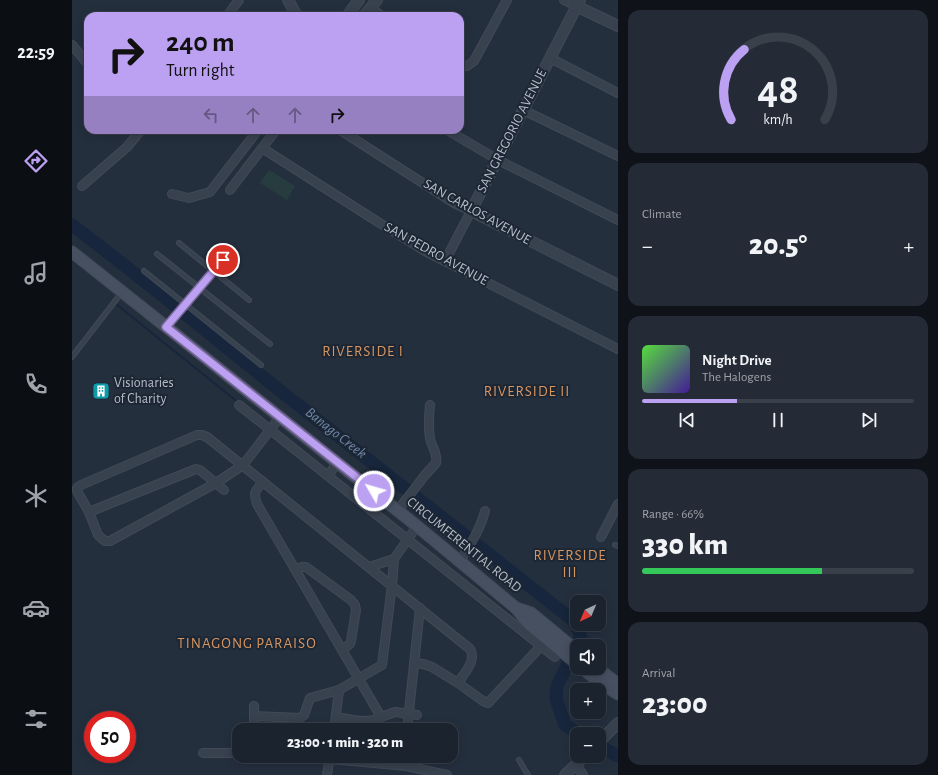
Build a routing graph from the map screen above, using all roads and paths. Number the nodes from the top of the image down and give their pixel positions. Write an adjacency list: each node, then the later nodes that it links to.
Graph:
1 (239, 0): 8 (street)
2 (288, 0): 9 (street)
3 (359, 0): 10 (street)
4 (377, 0): 11 (street)
5 (507, 0): 16 (street)
6 (564, 0): 7 (street)
7 (578, 3): 12 (street); 14 (street, SAN GREGORIO AVENUE)
8 (230, 12)
9 (295, 12)
10 (350, 12)
11 (367, 12)
12 (618, 26)
13 (72, 45): 15 (street)
14 (550, 58): 17 (street); 18 (street, SAN GREGORIO AVENUE)
15 (84, 59)
16 (464, 66)
17 (618, 92)
18 (523, 110): 25 (street); 26 (street, SAN GREGORIO AVENUE)
19 (138, 134): 27 (street)
20 (255, 134): 29 (street)
21 (273, 134): 24 (street)
22 (346, 134): 30 (street, SAN CARLOS AVENUE)
23 (454, 134): 26 (street)
24 (262, 148): 28 (street); 36 (street, SAN PEDRO AVENUE)
25 (618, 156)
26 (498, 160): 30 (street, SAN GREGORIO AVENUE); 31 (street)
27 (82, 186)
28 (230, 190)
29 (172, 194)
30 (471, 211): 36 (street, SAN GREGORIO AVENUE); 39 (street, SAN CARLOS AVENUE)
31 (618, 220)
32 (179, 243): 38 (lane)
33 (72, 252): 41 (main road, CIRCUMFERENTIAL ROAD)
34 (157, 254): 40 (lane)
35 (223, 260): 38 (lane)
36 (445, 261): 46 (street, SAN PEDRO AVENUE)
37 (144, 271): 43 (lane)
38 (214, 271): 40 (lane); 42 (lane)
39 (618, 285)
40 (200, 288): 43 (lane); 45 (lane)
41 (122, 292): 44 (main road, CIRCUMFERENTIAL ROAD); 47 (lane)
42 (249, 300)
43 (185, 307): 44 (lane); 48 (lane)
44 (166, 327): 51 (main road, CIRCUMFERENTIAL ROAD)
45 (270, 344)
46 (618, 349)
47 (72, 357)
48 (261, 365)
49 (238, 404): 51 (street)
50 (430, 404): 58 (street)
51 (274, 425): 52 (street); 53 (main road, CIRCUMFERENTIAL ROAD); 53 (street)
52 (242, 465): 54 (street); 55 (street); 59 (street)
53 (331, 471): 58 (main road, CIRCUMFERENTIAL ROAD); 61 (street)
54 (264, 482): 65 (street); 66 (street)
55 (216, 483): 56 (street); 59 (street); 59 (street)
56 (224, 490)
57 (618, 504): 62 (street)
58 (398, 510): 61 (main road, CIRCUMFERENTIAL ROAD)
59 (89, 512)
60 (485, 512): 64 (street)
61 (411, 535): 63 (street); 64 (main road, CIRCUMFERENTIAL ROAD); 68 (street)
62 (601, 537)
63 (394, 559): 65 (street); 67 (street)
64 (460, 561): 68 (main road, CIRCUMFERENTIAL ROAD)
65 (369, 567): 67 (street)
66 (296, 569): 72 (street); 72 (street)
67 (392, 586): 69 (street); 78 (street)
68 (493, 600): 70 (street); 71 (main road, CIRCUMFERENTIAL ROAD)
69 (420, 608): 75 (street); 79 (street)
70 (541, 646): 71 (street); 79 (street)
71 (558, 648): 73 (main road, CIRCUMFERENTIAL ROAD); 74 (main road, CIRCUMFERENTIAL ROAD)
72 (342, 650): 78 (street)
73 (570, 650)
74 (570, 658)
75 (414, 663): 79 (street); 84 (street)
76 (591, 675): 82 (main road)
77 (606, 675): 80 (main road)
78 (359, 679): 81 (street); 87 (street)
79 (458, 683)
80 (618, 684)
81 (340, 690): 85 (street); 86 (street)
82 (618, 694)
83 (254, 706): 85 (street)
84 (413, 714): 87 (street); 90 (street)
85 (254, 716): 88 (street)
86 (336, 717): 87 (street); 89 (street)
87 (381, 717)
88 (254, 723)
89 (335, 723)
90 (410, 723)
91 (618, 723): 92 (street)
92 (606, 735)
93 (203, 753): 94 (street)
94 (232, 753)
95 (519, 760): 101 (lane)
96 (329, 763): 99 (street)
97 (373, 763): 100 (street)
98 (576, 764): 102 (street); 103 (street)
99 (327, 775)
100 (447, 775)
101 (528, 775)
102 (565, 775)
103 (583, 775)

